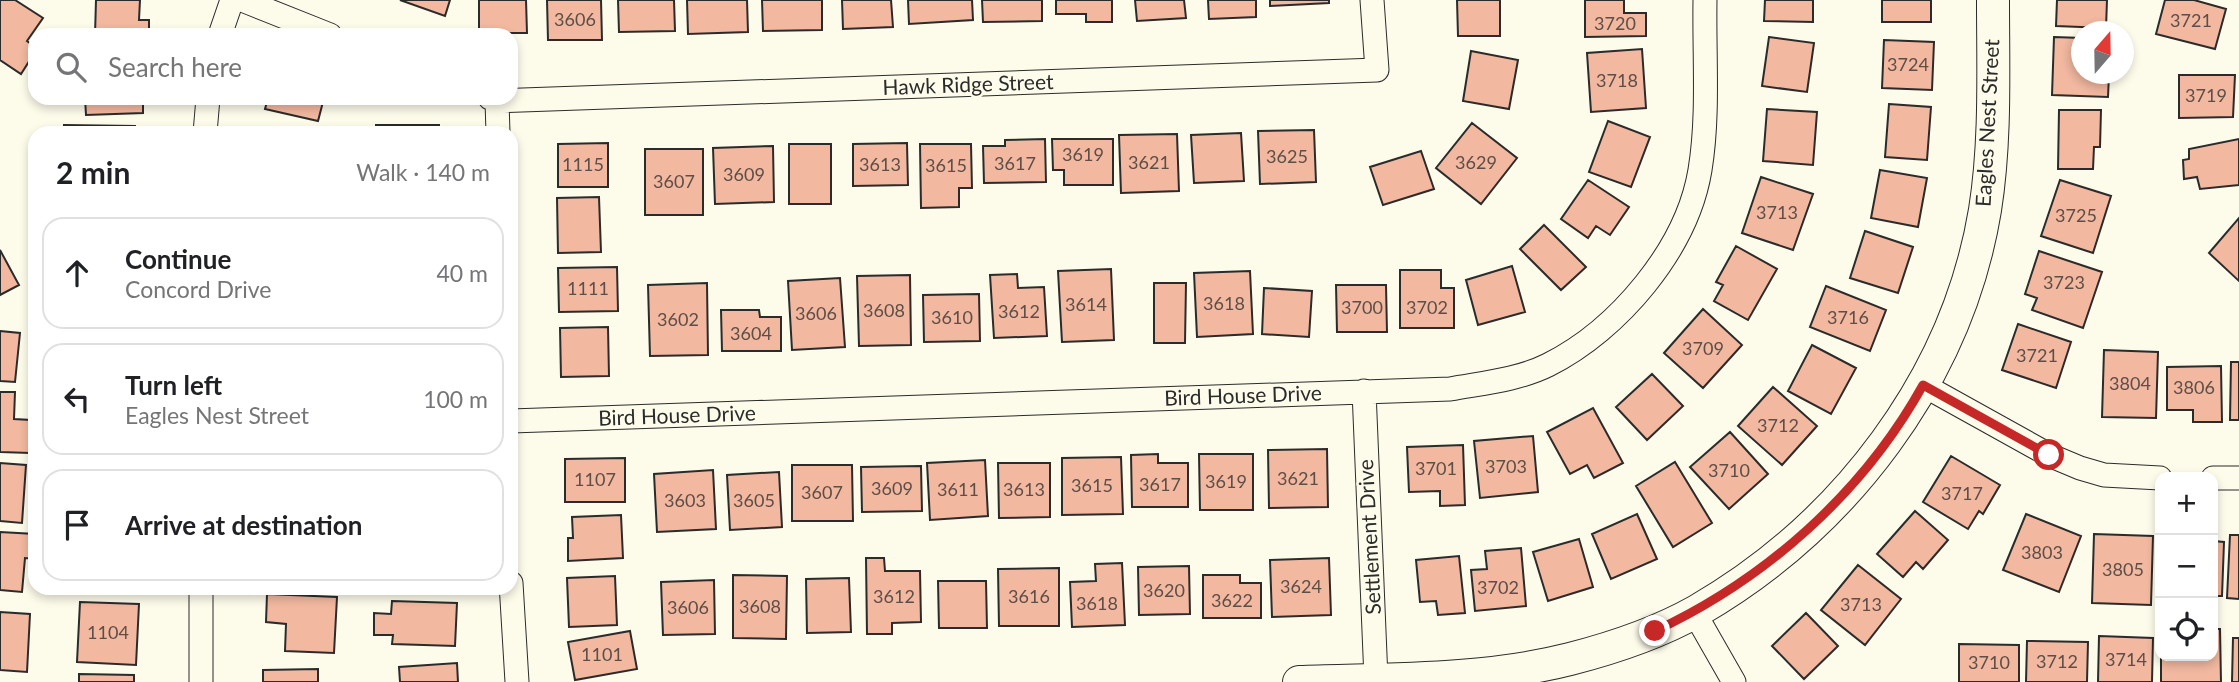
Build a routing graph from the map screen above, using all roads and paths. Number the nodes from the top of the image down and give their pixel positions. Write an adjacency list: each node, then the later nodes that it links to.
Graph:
1 (232, 0): 6 (street)
2 (242, 0): 7 (street)
3 (1372, 0): 8 (street, Hawk Ridge Street)
4 (1705, 0): 14 (street, Bird House Drive)
5 (1993, 0): 13 (street, Eagles Nest Street)
6 (222, 28)
7 (312, 28)
8 (518, 98)
9 (207, 105): 11 (street)
10 (494, 105): 12 (street)
11 (206, 126)
12 (497, 126)
13 (1923, 385): 16 (street); 21 (street, Eagles Nest Street)
14 (1364, 391): 15 (street, Bird House Drive); 22 (street, Settlement Drive)
15 (518, 422)
16 (2155, 478)
17 (2218, 478): 18 (street)
18 (2239, 478)
19 (201, 595): 23 (street)
20 (512, 595): 24 (street)
21 (1694, 612): 22 (street, Eagles Nest Street); 26 (street)
22 (1376, 681): 25 (street, Eagles Nest Street)
23 (201, 682)
24 (517, 682)
25 (1299, 682)
26 (1734, 682)

